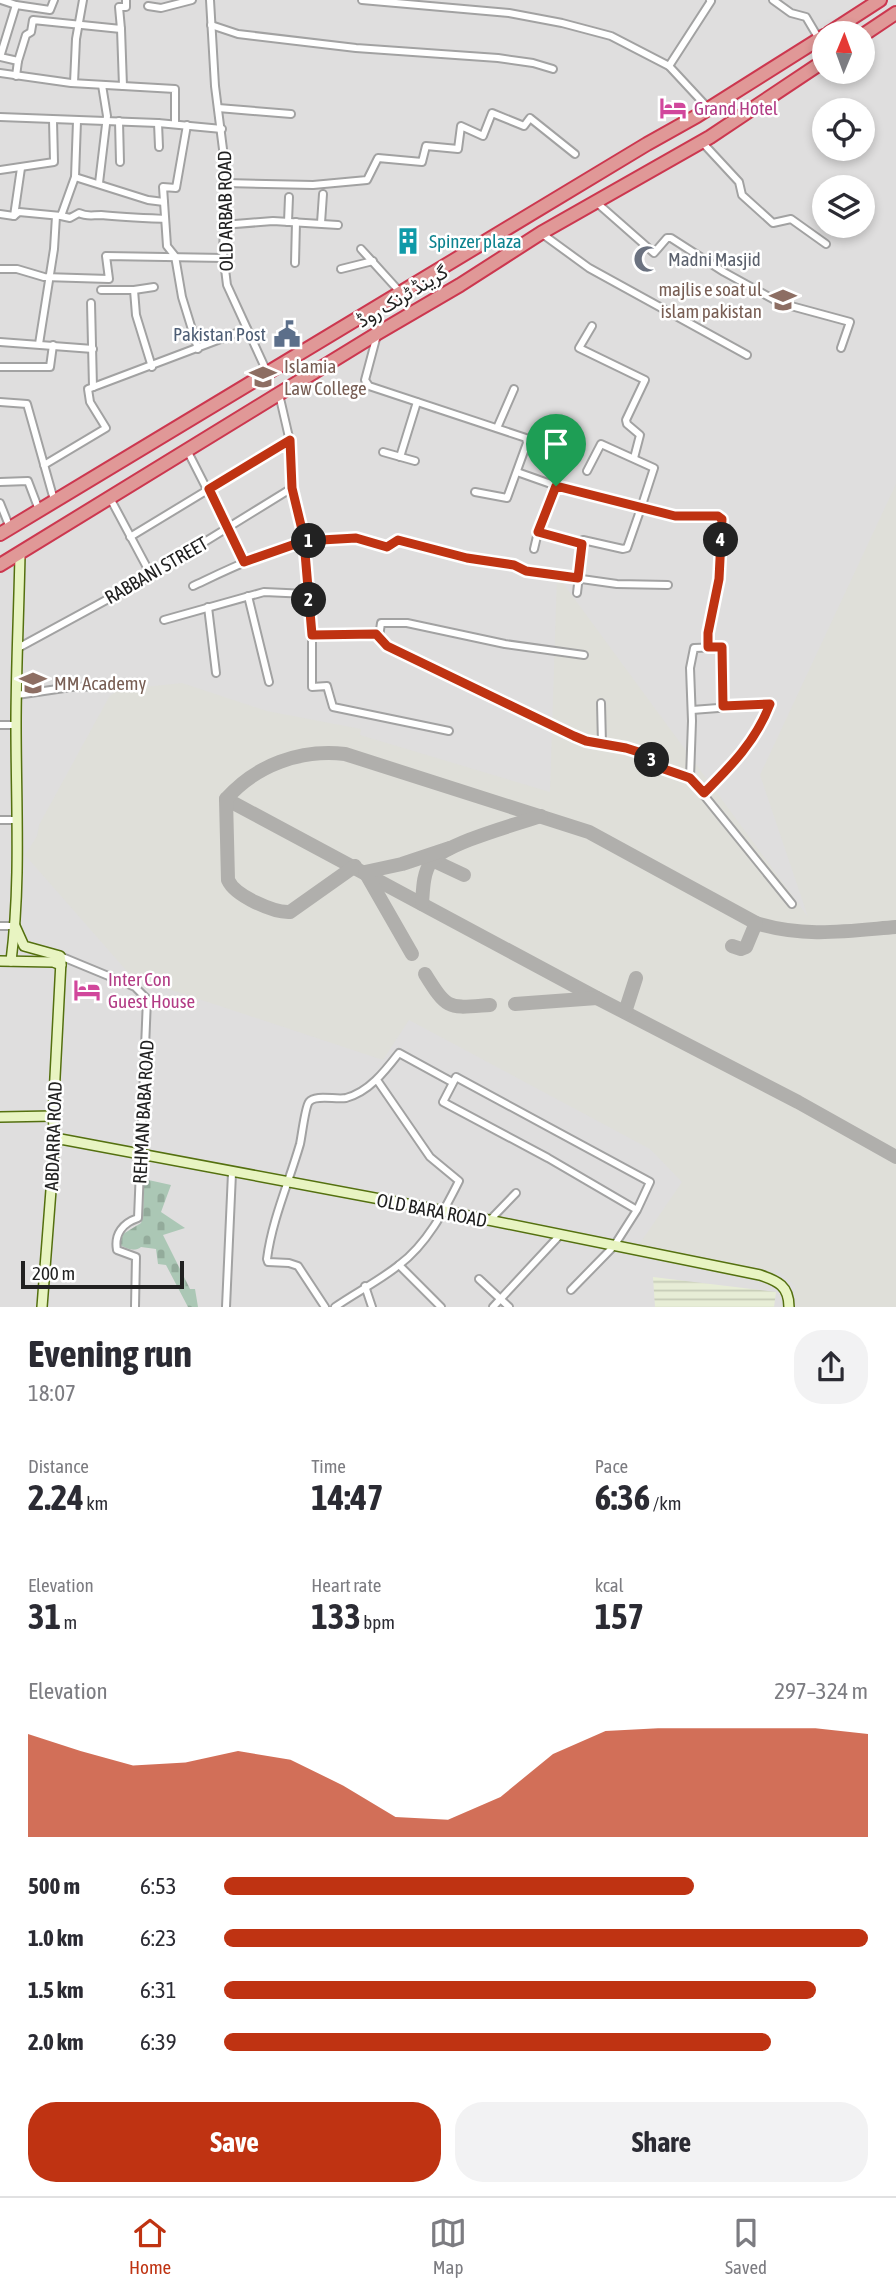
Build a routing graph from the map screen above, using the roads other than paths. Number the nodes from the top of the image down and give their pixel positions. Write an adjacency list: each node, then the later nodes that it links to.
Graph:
1 (1, 0): 12 (street)
2 (54, 0): 12 (street)
3 (83, 0): 18 (street)
4 (126, 0): 21 (street)
5 (192, 0): 13 (street)
6 (210, 0): 19 (street, OLD ARBAB ROAD)
7 (362, 0): 14 (street)
8 (461, 0): 14 (street)
9 (710, 0): 25 (street)
10 (773, 0): 17 (street)
11 (880, 0): 16 (highway, گرینڈ ٹرنک روڈ)
12 (16, 5): 23 (street)
13 (148, 6)
14 (460, 8): 25 (street)
15 (896, 13): 20 (highway)
16 (847, 21)
17 (812, 23)
18 (78, 25): 21 (street); 24 (street); 30 (street)
19 (211, 25): 26 (street); 33 (street, OLD ARBAB ROAD)
20 (875, 27)
21 (121, 29): 32 (street)
22 (812, 43): 34 (highway, گرینڈ ٹرنک روڈ)
23 (0, 57): 24 (street)
24 (18, 61): 29 (street)
25 (669, 66): 34 (street)
26 (553, 69)
27 (812, 69): 45 (highway, گرینڈ ٹرنک روڈ)
28 (0, 73): 29 (street)
29 (16, 76): 30 (street)
30 (74, 83): 31 (street)
31 (102, 85): 32 (street); 40 (street)
32 (123, 86): 42 (street)
33 (218, 107): 35 (street); 44 (street, OLD ARBAB ROAD)
34 (708, 108): 76 (highway, گرینڈ ٹرنک روڈ)
35 (291, 114)
36 (0, 117): 37 (street)
37 (53, 120): 38 (street); 49 (street)
38 (78, 121): 40 (street); 51 (street)
39 (119, 121): 40 (street); 41 (street); 48 (street)
40 (106, 122): 52 (street)
41 (159, 123): 42 (street); 46 (street)
42 (175, 124): 43 (street)
43 (187, 125): 44 (street); 57 (street)
44 (222, 129): 53 (street, OLD ARBAB ROAD)
45 (701, 141): 56 (highway, گرینڈ ٹرنک روڈ); 67 (street)
46 (159, 147)
47 (575, 154): 53 (street)
48 (120, 162)
49 (21, 168): 50 (street); 59 (street)
50 (0, 170)
51 (75, 177): 52 (street); 60 (street)
52 (99, 183): 57 (street)
53 (225, 183): 64 (street, OLD ARBAB ROAD)
54 (323, 194): 63 (street)
55 (289, 197): 62 (street)
56 (594, 201): 66 (highway, گرینڈ ٹرنک روڈ); 91 (street)
57 (164, 202): 61 (street)
58 (0, 214): 59 (street)
59 (14, 216): 60 (street)
60 (59, 216): 61 (street); 75 (street)
61 (165, 219): 69 (street)
62 (292, 222): 63 (street); 64 (street); 72 (street)
63 (321, 223): 65 (street)
64 (223, 225): 70 (street, OLD ARBAB ROAD)
65 (338, 225)
66 (541, 233): 83 (highway, گرینڈ ٹرنک روڈ); 94 (street)
67 (827, 244)
68 (362, 249): 71 (street)
69 (175, 256): 70 (street); 75 (street); 93 (street)
70 (224, 258): 86 (street, OLD ARBAB ROAD)
71 (373, 261): 74 (street); 80 (street)
72 (295, 263)
73 (0, 269): 75 (street)
74 (341, 269)
75 (49, 278): 89 (street)
76 (414, 285): 80 (highway, گرینڈ ٹرنک روڈ); 83 (highway)
77 (154, 287): 79 (street)
78 (101, 290): 79 (street)
79 (134, 290): 95 (street)
80 (400, 292): 81 (highway, گرینڈ ٹرنک روڈ)
81 (384, 302): 84 (highway); 97 (highway, گرینڈ ٹرنک روڈ)
82 (91, 303): 92 (street)
83 (430, 303): 84 (highway, گرینڈ ٹرنک روڈ)
84 (400, 320): 87 (highway, گرینڈ ٹرنک روڈ)
85 (592, 326): 108 (street)
86 (247, 329): 93 (street); 97 (street, OLD ARBAB ROAD)
87 (378, 333): 100 (highway, گرینڈ ٹرنک روڈ); 102 (street)
88 (0, 342): 89 (street)
89 (39, 344): 90 (street)
90 (53, 345): 92 (street); 96 (street)
91 (841, 348)
92 (93, 349): 98 (street)
93 (198, 349): 95 (street)
94 (747, 355)
95 (152, 367): 98 (street)
96 (0, 368)
97 (267, 372): 119 (highway, گرینڈ ٹرنک روڈ)
98 (93, 387): 110 (street)
99 (513, 389): 103 (street)
100 (279, 394): 104 (street); 105 (highway, گرینڈ ٹرنک روڈ)
101 (0, 402): 110 (street)
102 (417, 402): 103 (street); 107 (street)
103 (497, 428): 112 (street)
104 (290, 440): 115 (street); 116 (street)
105 (188, 452): 116 (street); 118 (highway, گرینڈ ٹرنک روڈ)
106 (383, 452): 107 (street)
107 (400, 457): 109 (street)
108 (634, 458): 111 (street); 121 (street)
109 (415, 461)
110 (44, 466): 119 (street)
111 (587, 471)
112 (517, 472): 114 (street); 117 (street)
113 (0, 482): 122 (street)
114 (556, 486): 121 (street); 125 (street)
115 (292, 488): 123 (street, RABBANI STREET); 127 (street)
116 (209, 489): 123 (street); 126 (street)
117 (475, 492)
118 (110, 498): 126 (street); 130 (highway, گرینڈ ٹرنک روڈ)
119 (54, 501): 122 (highway, گرینڈ ٹرنک روڈ)
120 (0, 503): 124 (street)
121 (641, 508): 128 (street); 144 (street)
122 (39, 510): 124 (highway, گرینڈ ٹرنک روڈ)
123 (227, 528): 131 (street); 133 (street, RABBANI STREET)
124 (5, 531)
125 (538, 532): 128 (street); 129 (street)
126 (130, 537): 133 (street)
127 (304, 541): 131 (street); 134 (street); 138 (street)
128 (582, 544): 134 (street)
129 (534, 549)
130 (20, 553): 132 (highway, گرینڈ ٹرنک روڈ); 145 (street)
131 (244, 562): 136 (street)
132 (0, 565)
133 (150, 573): 145 (street, RABBANI STREET)
134 (578, 578): 135 (street); 137 (street)
135 (668, 585)
136 (193, 586)
137 (577, 593)
138 (308, 594): 139 (street); 142 (street)
139 (248, 596): 140 (street); 148 (street)
140 (208, 607): 141 (street); 147 (street)
141 (164, 620)
142 (312, 635): 143 (street); 156 (street)
143 (379, 637): 146 (street); 157 (street)
144 (708, 647): 152 (street); 153 (street)
145 (18, 648): 150 (street)
146 (584, 655)
147 (216, 673)
148 (269, 681)
149 (115, 685): 150 (street)
150 (17, 695): 155 (street)
151 (601, 703): 157 (street)
152 (723, 706): 153 (street); 159 (street)
153 (692, 710): 158 (street)
154 (0, 725): 155 (street)
155 (16, 725): 161 (street)
156 (449, 731)
157 (602, 744): 158 (street)
158 (690, 778): 159 (street)
159 (704, 793): 162 (street)
160 (0, 820): 161 (street)
161 (18, 821): 164 (street)
162 (792, 904)
163 (0, 926): 164 (street)
164 (15, 926): 165 (street); 166 (street)
165 (24, 946): 166 (street); 168 (street)
166 (15, 958): 167 (street); 168 (street)
167 (0, 961)
168 (61, 961): 171 (street, ABDARRA ROAD); 174 (street, REHMAN BABA ROAD)
169 (377, 1080): 170 (street); 176 (street); 179 (street)
170 (452, 1082): 178 (street); 178 (street)
171 (53, 1116): 172 (street); 173 (street, ABDARRA ROAD)
172 (0, 1117)
173 (55, 1138): 174 (street, OLD BARA ROAD); 188 (street, ABDARRA ROAD)
174 (140, 1153): 175 (street, OLD BARA ROAD); 189 (street, REHMAN BABA ROAD)
175 (232, 1173): 176 (street, OLD BARA ROAD); 190 (street)
176 (289, 1183): 179 (street, OLD BARA ROAD); 191 (street)
177 (516, 1193): 180 (street)
178 (636, 1210): 182 (street)
179 (444, 1211): 180 (street, OLD BARA ROAD); 183 (street)
180 (489, 1220): 181 (street, OLD BARA ROAD)
181 (560, 1235): 182 (street, OLD BARA ROAD); 187 (street)
182 (614, 1246): 186 (street); 197 (street, OLD BARA ROAD)
183 (399, 1265): 185 (street); 194 (street)
184 (479, 1279): 187 (street)
185 (365, 1286): 192 (street); 193 (street)
186 (571, 1290)
187 (501, 1299): 195 (street); 196 (street)
188 (43, 1307)
189 (135, 1307)
190 (226, 1307)
191 (325, 1307)
192 (335, 1307)
193 (372, 1307)
194 (441, 1307)
195 (493, 1307)
196 (509, 1307)
197 (789, 1307)

